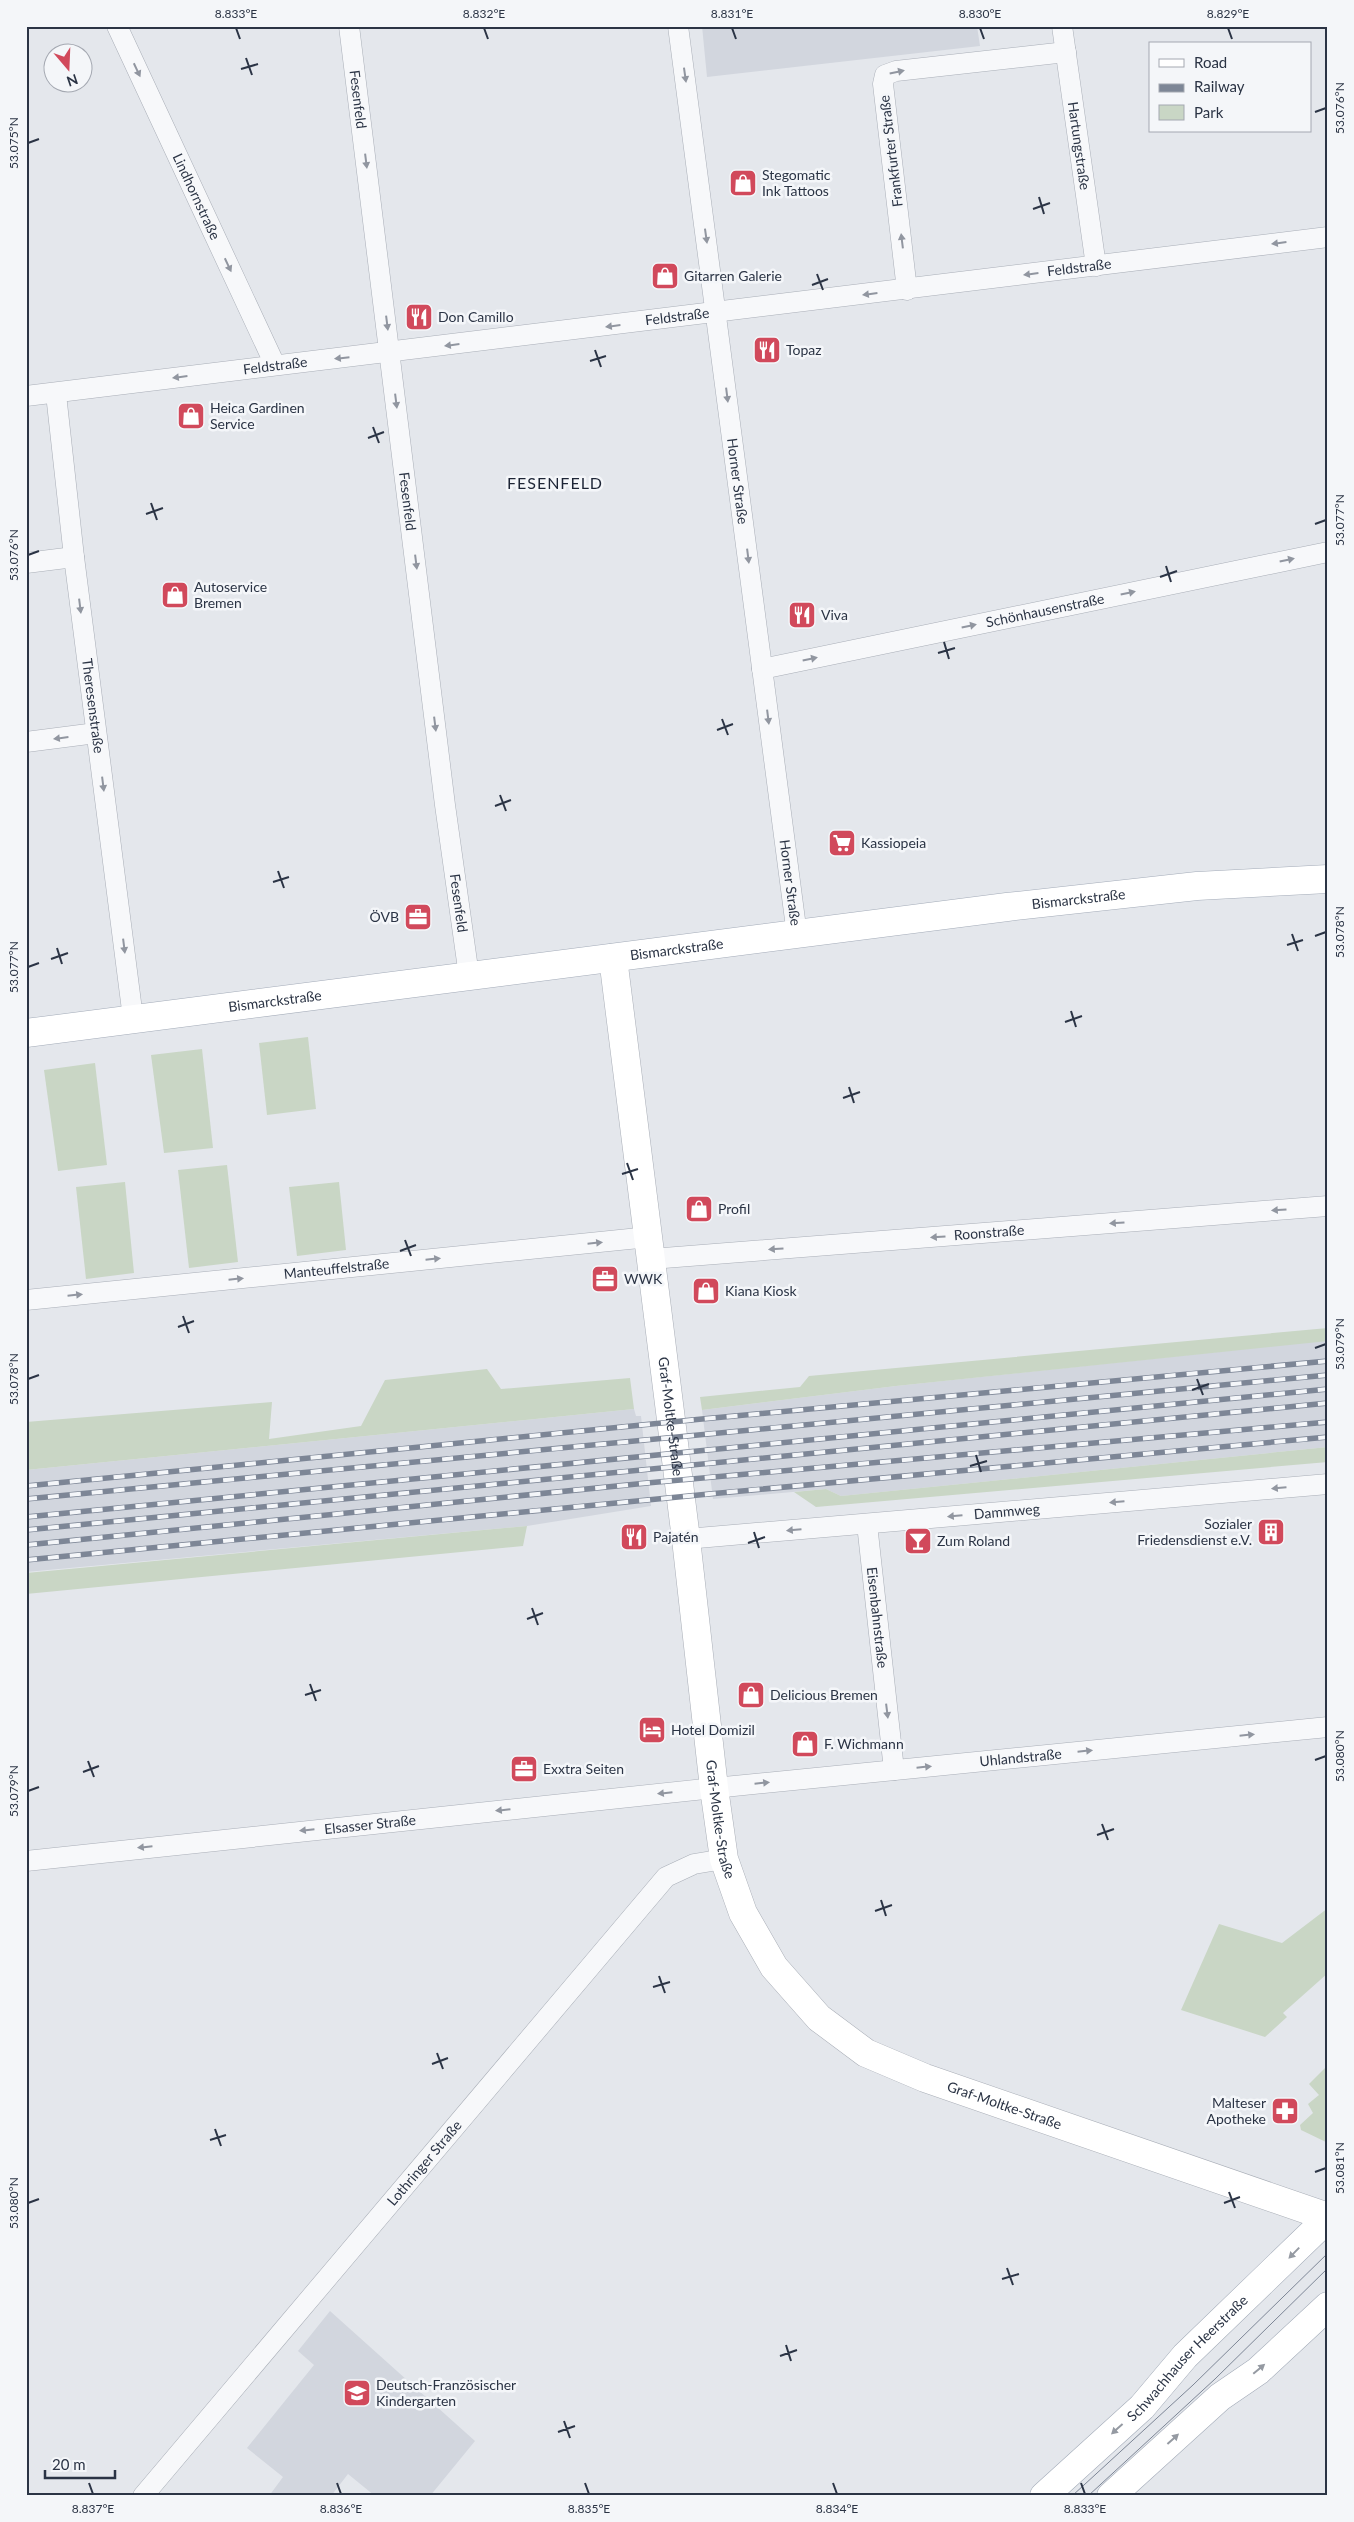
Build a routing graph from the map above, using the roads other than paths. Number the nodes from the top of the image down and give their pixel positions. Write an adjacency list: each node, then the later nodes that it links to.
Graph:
1 (117, 26): 11 (street, Lindhornstraße, one-way to 11)
2 (350, 26): 10 (street, Fesenfeld, one-way to 10)
3 (678, 26): 9 (street, Horner Straße, one-way to 9)
4 (1062, 26): 5 (street, Hartungstraße)
5 (1066, 52): 7 (street, Hartungstraße); 8 (street, Frankfurter Straße, one-way to 5)
6 (1328, 237): 7 (street, Feldstraße, one-way to 7)
7 (1096, 266): 8 (street, Feldstraße, one-way to 8)
8 (907, 290): 9 (street, Feldstraße, one-way to 9)
9 (716, 313): 10 (street, Feldstraße, one-way to 10); 17 (street, Horner Straße, one-way to 17)
10 (390, 353): 11 (street, Feldstraße, one-way to 11); 23 (street, Fesenfeld, one-way to 23)
11 (275, 365): 12 (street, Feldstraße, one-way to 12)
12 (56, 394): 13 (street, Feldstraße); 15 (street, Theresenstraße)
13 (26, 396)
14 (1328, 552): 17 (street, Schönhausenstraße, one-way to 14)
15 (74, 558): 16 (street); 18 (street, Theresenstraße, one-way to 18)
16 (26, 563)
17 (762, 670): 21 (street, Horner Straße, one-way to 21)
18 (96, 734): 19 (street, one-way to 19); 24 (street, Theresenstraße, one-way to 24)
19 (26, 742)
20 (1328, 879): 21 (main road, Bismarckstraße)
21 (796, 934): 22 (main road, Bismarckstraße)
22 (613, 958): 23 (main road, Bismarckstraße); 27 (main road, Graf-Moltke-Straße)
23 (469, 976): 24 (main road, Bismarckstraße)
24 (133, 1018): 25 (main road, Bismarckstraße)
25 (26, 1033)
26 (1328, 1206): 27 (street, Roonstraße, one-way to 27)
27 (650, 1248): 28 (street, Manteuffelstraße, one-way to 27); 31 (main road, Graf-Moltke-Straße)
28 (26, 1300)
29 (1328, 1484): 30 (street, Dammweg, one-way to 30)
30 (867, 1524): 31 (street, Dammweg, one-way to 31); 33 (street, Eisenbahnstraße, one-way to 33)
31 (686, 1539): 34 (main road, Graf-Moltke-Straße)
32 (1328, 1727): 33 (street, Uhlandstraße, one-way to 32)
33 (894, 1770): 34 (street, Uhlandstraße, one-way to 33)
34 (714, 1788): 35 (main road, Graf-Moltke-Straße); 36 (street, Elsasser Straße, one-way to 36)
35 (724, 1859): 37 (main road, Graf-Moltke-Straße); 39 (street, Lothringer Straße)
36 (26, 1861)
37 (1328, 2218): 40 (main road, Schwachhauser Heerstraße, one-way to 40)
38 (1328, 2306): 41 (main road, one-way to 38)
39 (143, 2496)
40 (1044, 2496)
41 (1111, 2496)

